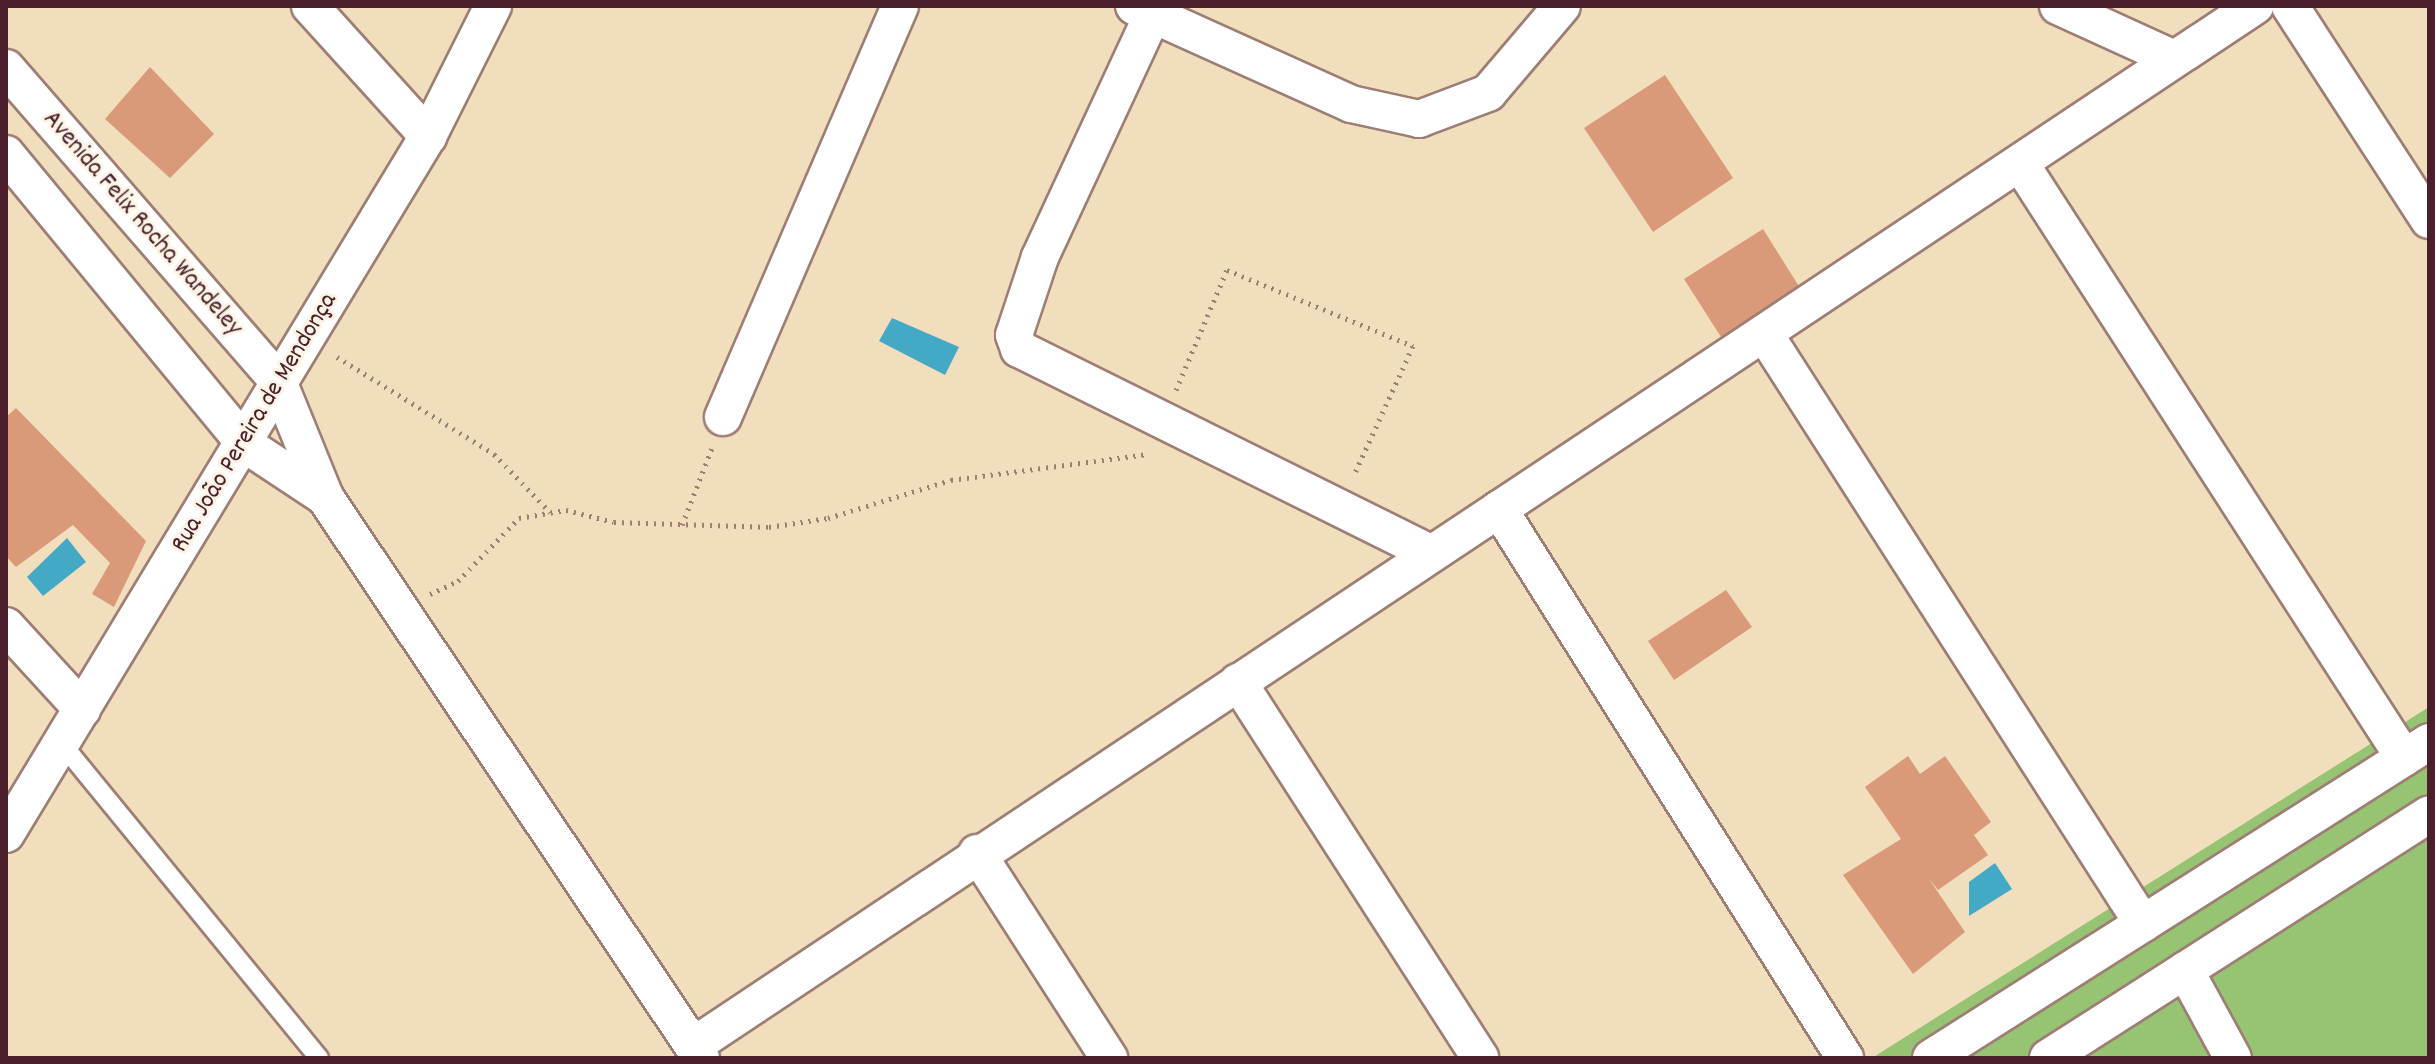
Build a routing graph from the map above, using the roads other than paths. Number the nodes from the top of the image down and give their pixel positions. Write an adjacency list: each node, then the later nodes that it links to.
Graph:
1 (310, 6): 11 (street)
2 (493, 6): 11 (street, Rua João Pereira de Mendonça)
3 (900, 6): 17 (street)
4 (1562, 6): 8 (street)
5 (2058, 6): 9 (street)
6 (2255, 6): 9 (street)
7 (2290, 6): 14 (street)
8 (1142, 12): 21 (street)
9 (2172, 58): 13 (street)
10 (6, 68): 16 (street, Avenida Felix Rocha Wandeley)
11 (428, 136): 16 (street, Rua João Pereira de Mendonça)
12 (6, 154): 18 (street)
13 (2020, 163): 15 (street); 26 (street)
14 (2429, 220)
15 (1764, 333): 20 (street); 30 (street)
16 (278, 381): 18 (street, Rua João Pereira de Mendonça); 19 (street, Avenida Felix Rocha Wandeley)
17 (723, 417)
18 (246, 445): 19 (street); 24 (street, Rua João Pereira de Mendonça)
19 (325, 497): 32 (street)
20 (1499, 509): 21 (street); 36 (street)
21 (1428, 552): 23 (street)
22 (6, 626): 24 (street)
23 (1238, 682): 29 (street); 35 (street)
24 (82, 709): 25 (street, Rua João Pereira de Mendonça)
25 (62, 744): 28 (street, Rua João Pereira de Mendonça); 33 (lane)
26 (2416, 750): 30 (street)
27 (2429, 814): 31 (street)
28 (6, 834)
29 (977, 853): 32 (street); 34 (street)
30 (2143, 924): 37 (street)
31 (2185, 970): 38 (street); 39 (street)
32 (697, 1052)
33 (319, 1058)
34 (1109, 1058)
35 (1480, 1058)
36 (1845, 1058)
37 (1931, 1058)
38 (2048, 1058)
39 (2233, 1058)

